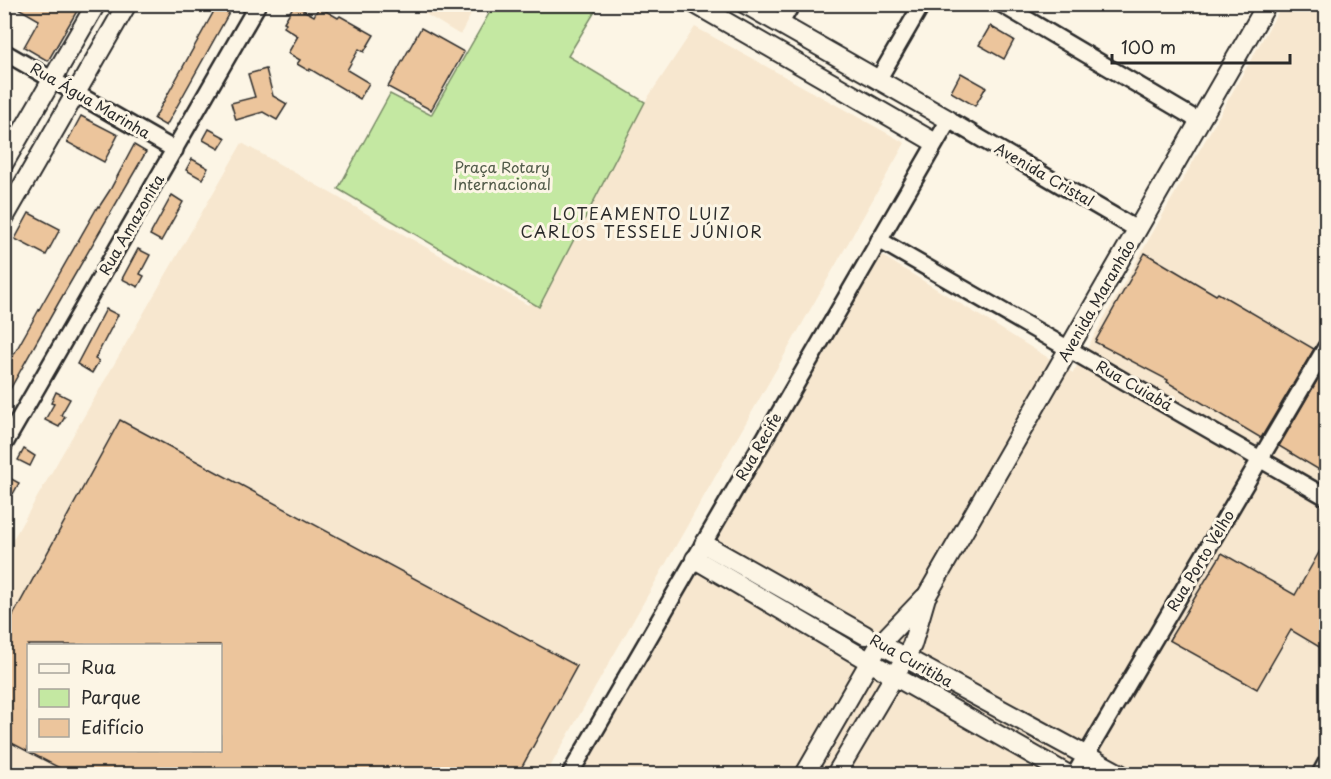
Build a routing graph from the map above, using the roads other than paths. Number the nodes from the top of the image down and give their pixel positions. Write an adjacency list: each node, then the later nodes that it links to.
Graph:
1 (96, 4): 12 (street)
2 (127, 4): 14 (street)
3 (258, 4): 18 (street, Rua Amazonita)
4 (694, 4): 17 (street)
5 (745, 4): 10 (street)
6 (792, 4): 10 (street)
7 (922, 4): 13 (street)
8 (1001, 4): 16 (street)
9 (1264, 6): 16 (street, Avenida Maranhão)
10 (780, 24): 13 (street)
11 (4, 52): 12 (street, Rua Água Marinha)
12 (53, 80): 14 (street, Rua Água Marinha); 19 (street)
13 (878, 80): 15 (street)
14 (76, 93): 18 (street, Rua Água Marinha); 20 (street)
15 (949, 120): 17 (street, Rua Recife); 21 (street, Avenida Cristal)
16 (1199, 121): 21 (street, Avenida Maranhão)
17 (934, 142): 22 (street, Rua Recife)
18 (175, 150): 25 (street, Rua Amazonita)
19 (4, 164)
20 (4, 218)
21 (1138, 230): 24 (street, Avenida Maranhão)
22 (879, 240): 24 (street, Rua Cuiabá); 28 (street, Rua Recife)
23 (1326, 347): 26 (street, Rua Porto Velho)
24 (1069, 348): 26 (street, Rua Cuiabá); 29 (street, Avenida Maranhão)
25 (4, 445)
26 (1261, 460): 27 (street, Rua Cuiabá); 34 (street, Rua Porto Velho)
27 (1326, 497)
28 (700, 551): 30 (street, Rua Curitiba); 32 (street, Rua Curitiba); 36 (street, Rua Recife)
29 (926, 597): 30 (street); 31 (street)
30 (873, 640): 31 (street, Rua Curitiba); 32 (street)
31 (905, 658): 33 (street); 34 (street, Rua Curitiba)
32 (869, 662): 33 (street, Rua Curitiba); 37 (street)
33 (894, 676): 38 (street); 39 (street, Rua Curitiba)
34 (1087, 755): 40 (street, Rua Porto Velho); 41 (street, Rua Curitiba)
35 (1326, 763): 42 (street)
36 (570, 774)
37 (805, 774)
38 (836, 774)
39 (1067, 774)
40 (1075, 774)
41 (1120, 774)
42 (1320, 774)

